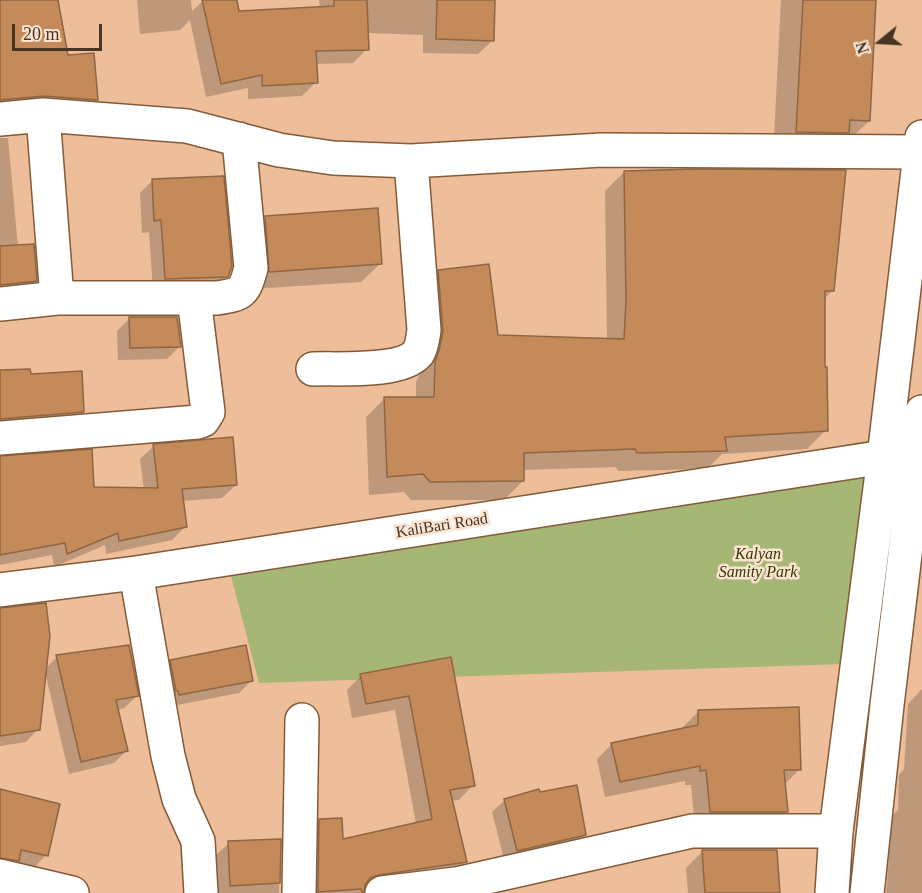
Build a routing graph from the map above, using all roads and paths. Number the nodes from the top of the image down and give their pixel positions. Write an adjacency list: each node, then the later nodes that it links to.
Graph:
1 (43, 115): 2 (street); 3 (street); 6 (street)
2 (0, 119)
3 (238, 139): 5 (street); 7 (street)
4 (921, 144): 5 (street); 12 (street)
5 (411, 161): 9 (street)
6 (57, 298): 7 (street); 8 (street)
7 (194, 298): 11 (street)
8 (0, 304)
9 (313, 369)
10 (922, 412): 13 (street)
11 (0, 438)
12 (884, 457): 13 (street, KaliBari Road); 14 (street, KaliBari Road); 17 (street)
13 (919, 457): 24 (street)
14 (136, 573): 15 (street, KaliBari Road); 20 (street)
15 (0, 590)
16 (302, 720): 21 (street)
17 (837, 831): 22 (street); 23 (street)
18 (0, 876): 19 (street)
19 (72, 893)
20 (201, 893)
21 (299, 893)
22 (382, 893)
23 (832, 893)
24 (867, 893)

